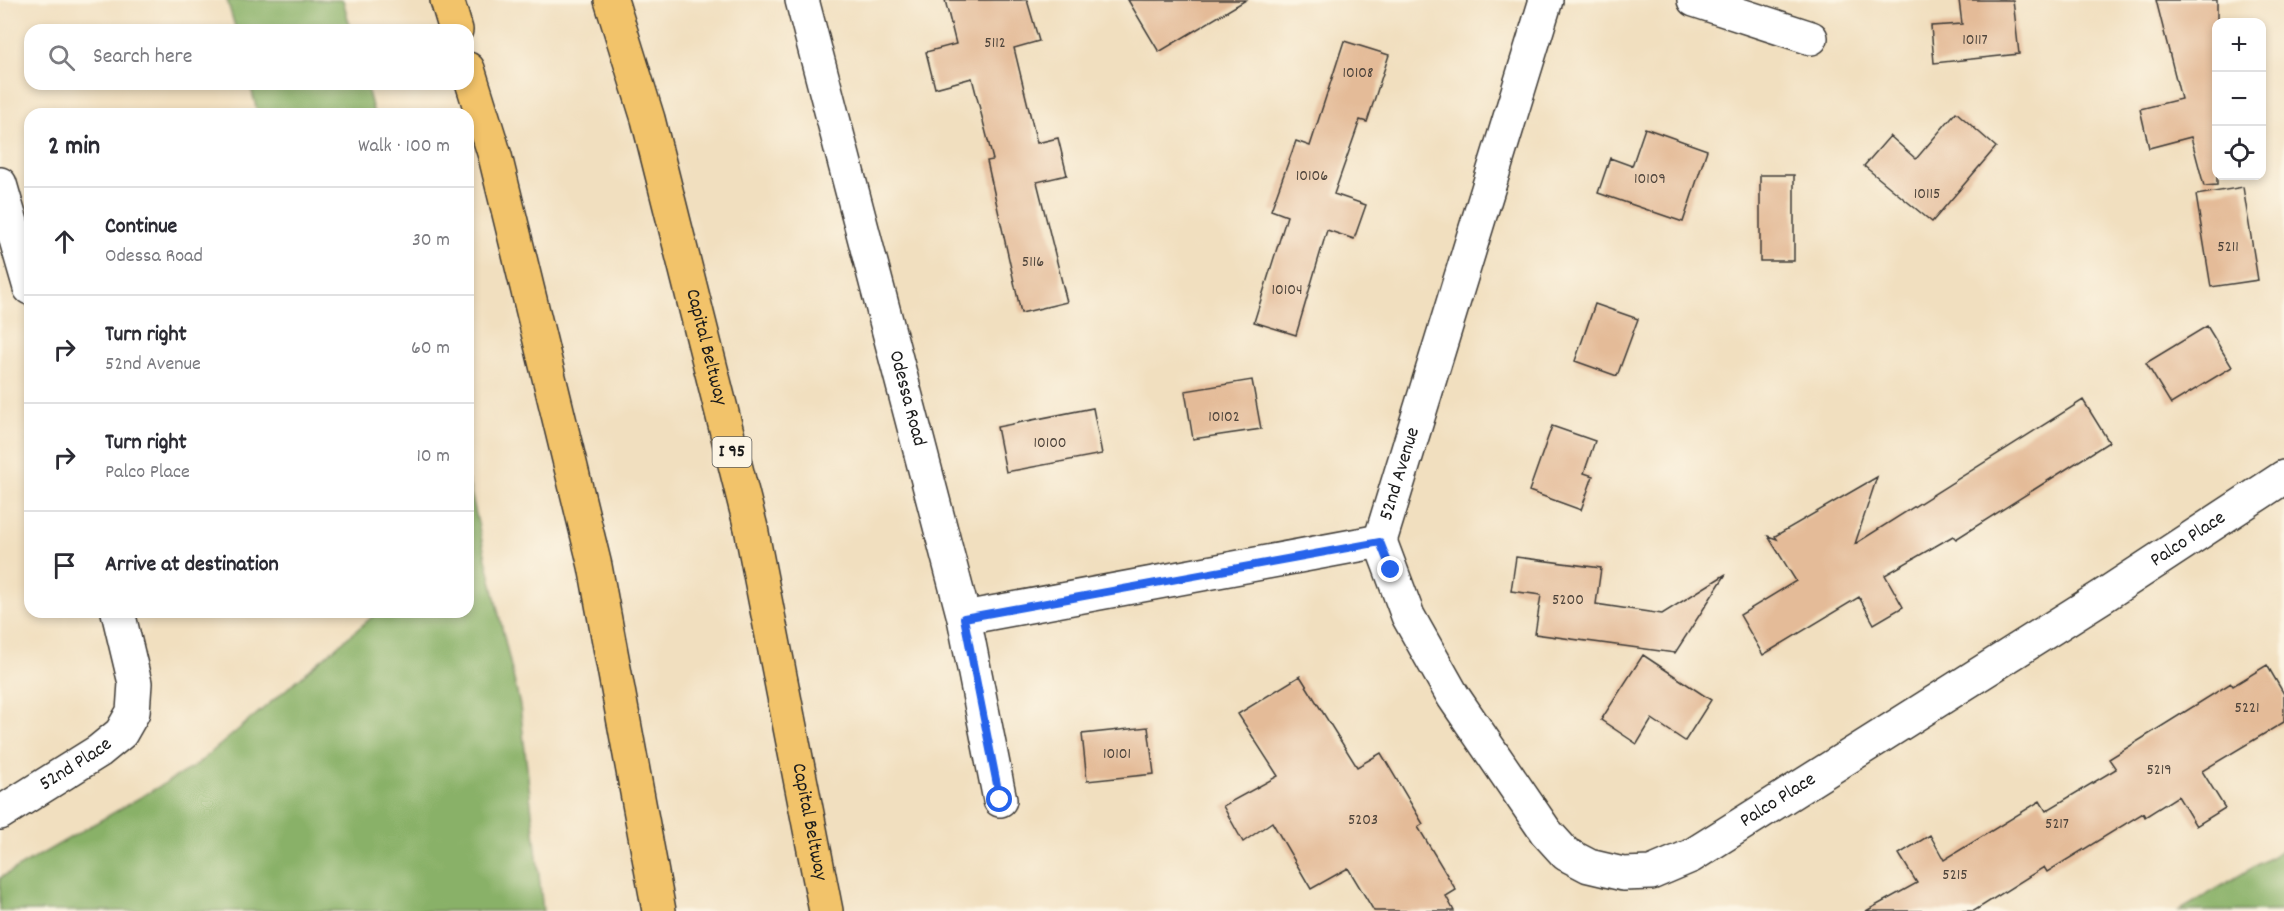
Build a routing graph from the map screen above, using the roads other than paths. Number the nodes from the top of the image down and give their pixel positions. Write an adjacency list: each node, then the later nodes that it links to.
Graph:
1 (447, 0): 6 (highway)
2 (612, 0): 18 (highway, Capital Beltway / I 95)
3 (802, 0): 14 (street, Odessa Road)
4 (1546, 0): 12 (street, 52nd Avenue)
5 (1694, 0): 7 (street)
6 (454, 24)
7 (1811, 38)
8 (474, 88): 17 (highway)
9 (0, 184): 10 (street)
10 (24, 267)
11 (2284, 477): 12 (street, Palco Place)
12 (1380, 542): 14 (street, 52nd Avenue)
13 (119, 618): 16 (street, 52nd Place)
14 (964, 618): 15 (street, Odessa Road)
15 (1000, 800)
16 (0, 813)
17 (659, 911)
18 (826, 911)

